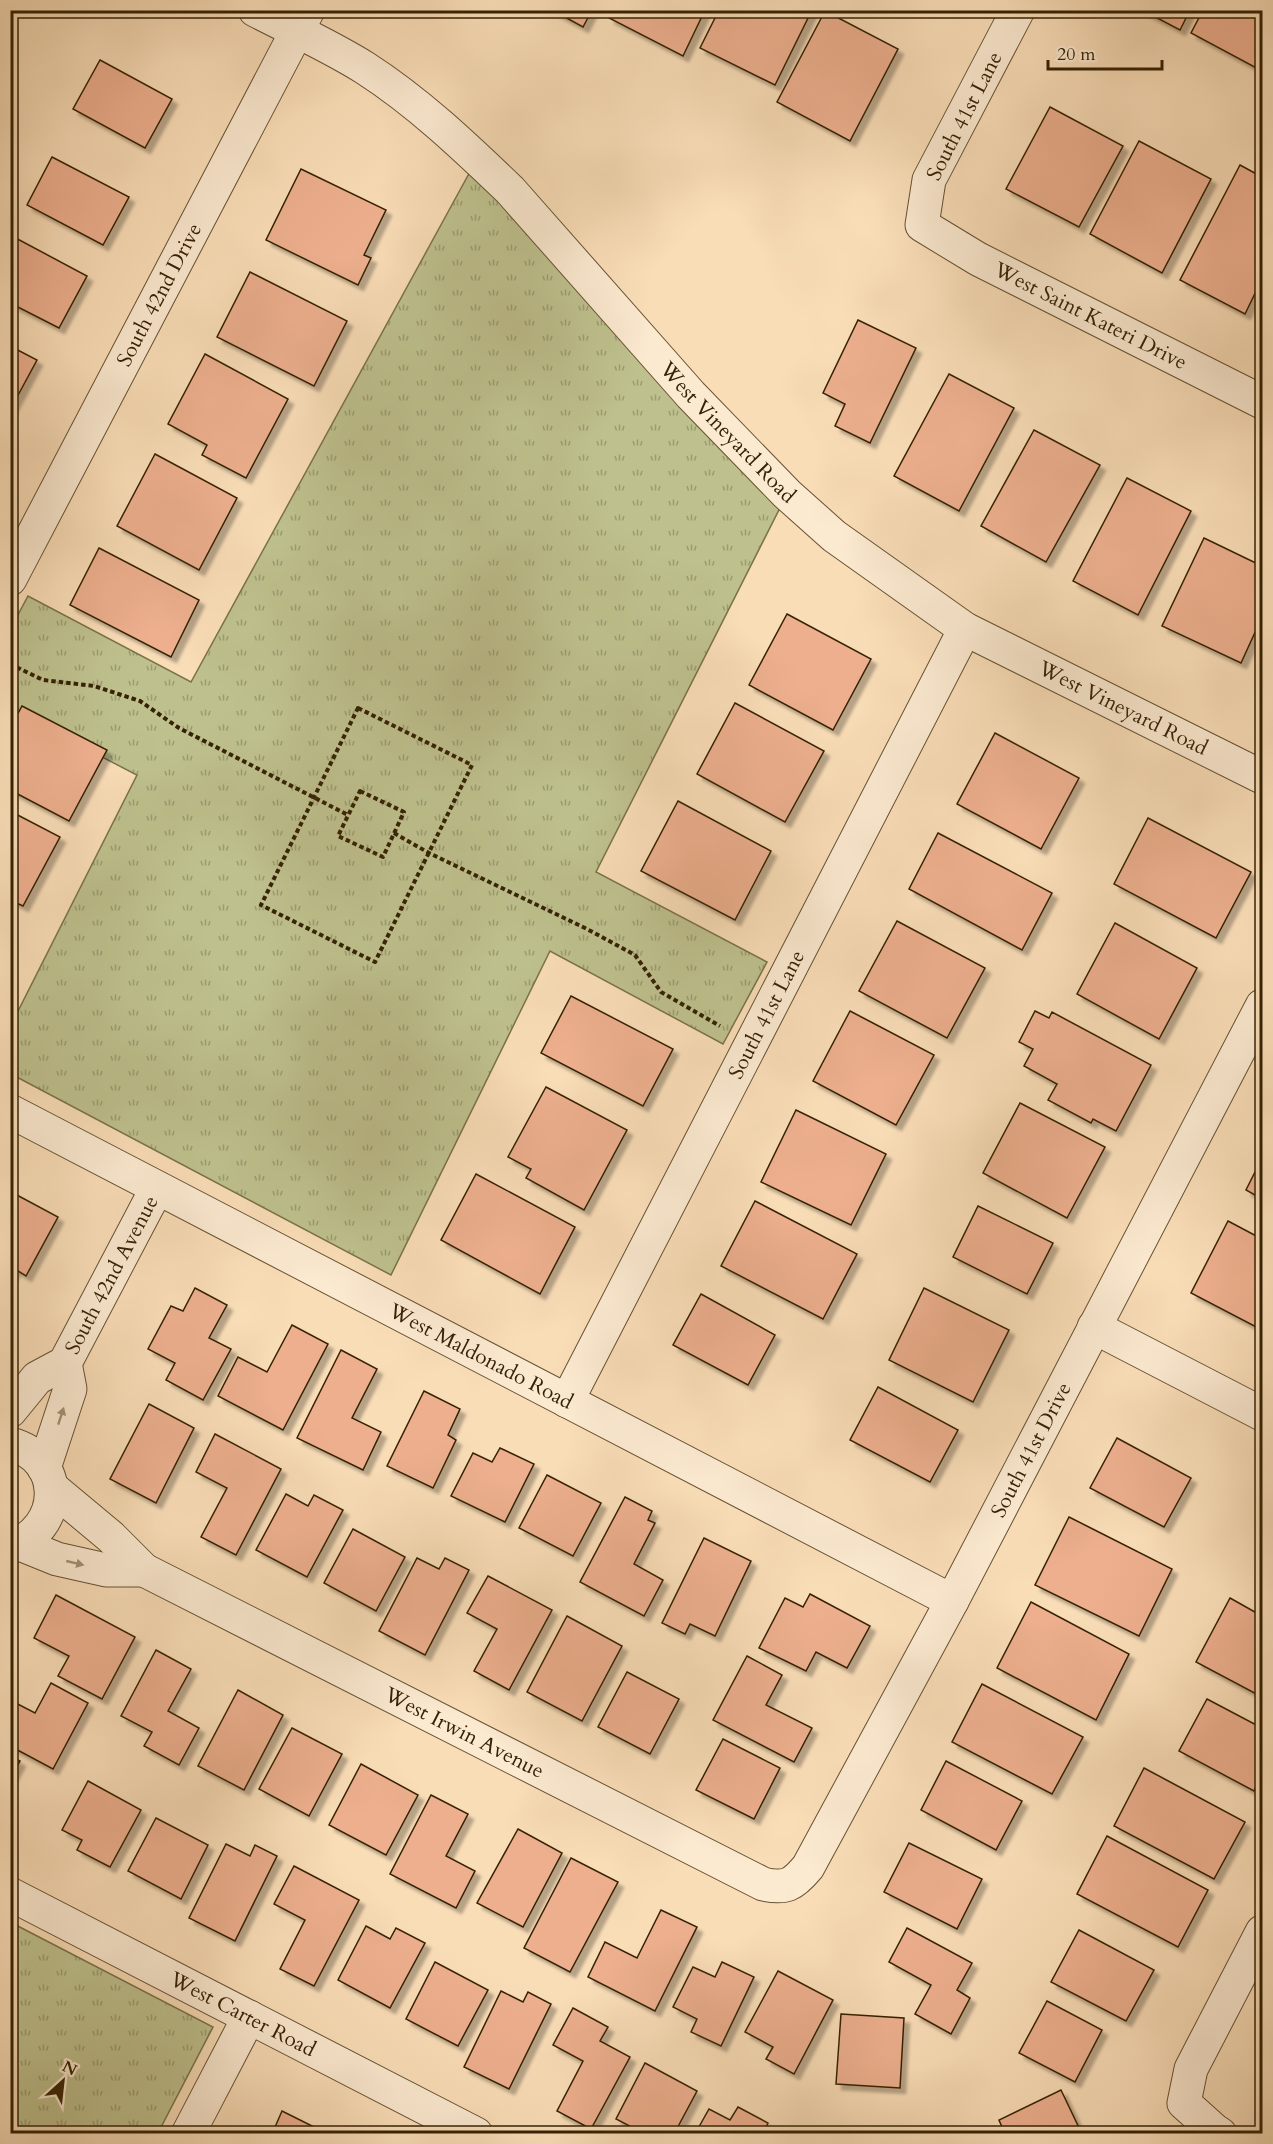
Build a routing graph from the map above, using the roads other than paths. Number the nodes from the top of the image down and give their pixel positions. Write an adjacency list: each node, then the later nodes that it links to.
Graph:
1 (255, 10): 3 (street, West Vineyard Road)
2 (1008, 14): 4 (street, South 41st Lane)
3 (303, 21): 6 (street, South 42nd Drive); 7 (street, West Vineyard Road)
4 (922, 225): 5 (street, West Saint Kateri Drive)
5 (1263, 402)
6 (10, 579)
7 (965, 629): 8 (street, West Vineyard Road); 14 (street, South 41st Lane)
8 (1263, 777)
9 (1263, 1006): 12 (street, South 41st Drive)
10 (10, 1112): 11 (street, West Maldonado Road)
11 (157, 1188): 13 (street, South 42nd Avenue); 14 (street, West Maldonado Road)
12 (1094, 1327): 16 (street); 21 (street, South 41st Drive)
13 (65, 1363): 15 (street, South 42nd Avenue); 18 (street, South 42nd Avenue, one-way to 13)
14 (567, 1401): 21 (street, West Maldonado Road)
15 (10, 1411)
16 (1263, 1414)
17 (10, 1444): 18 (street, West Irwin Avenue)
18 (48, 1477): 19 (street, South 42nd Avenue); 20 (street, West Irwin Avenue)
19 (15, 1545): 20 (street, West Irwin Avenue, one-way to 20)
20 (144, 1570): 22 (street, West Irwin Avenue)
21 (951, 1601): 22 (street, South 41st Drive)
22 (790, 1885)
23 (10, 1894): 25 (street, West Carter Road)
24 (1263, 1932): 28 (street)
25 (249, 2017): 26 (street); 27 (street, West Carter Road)
26 (188, 2133)
27 (476, 2133)
28 (1220, 2133)

